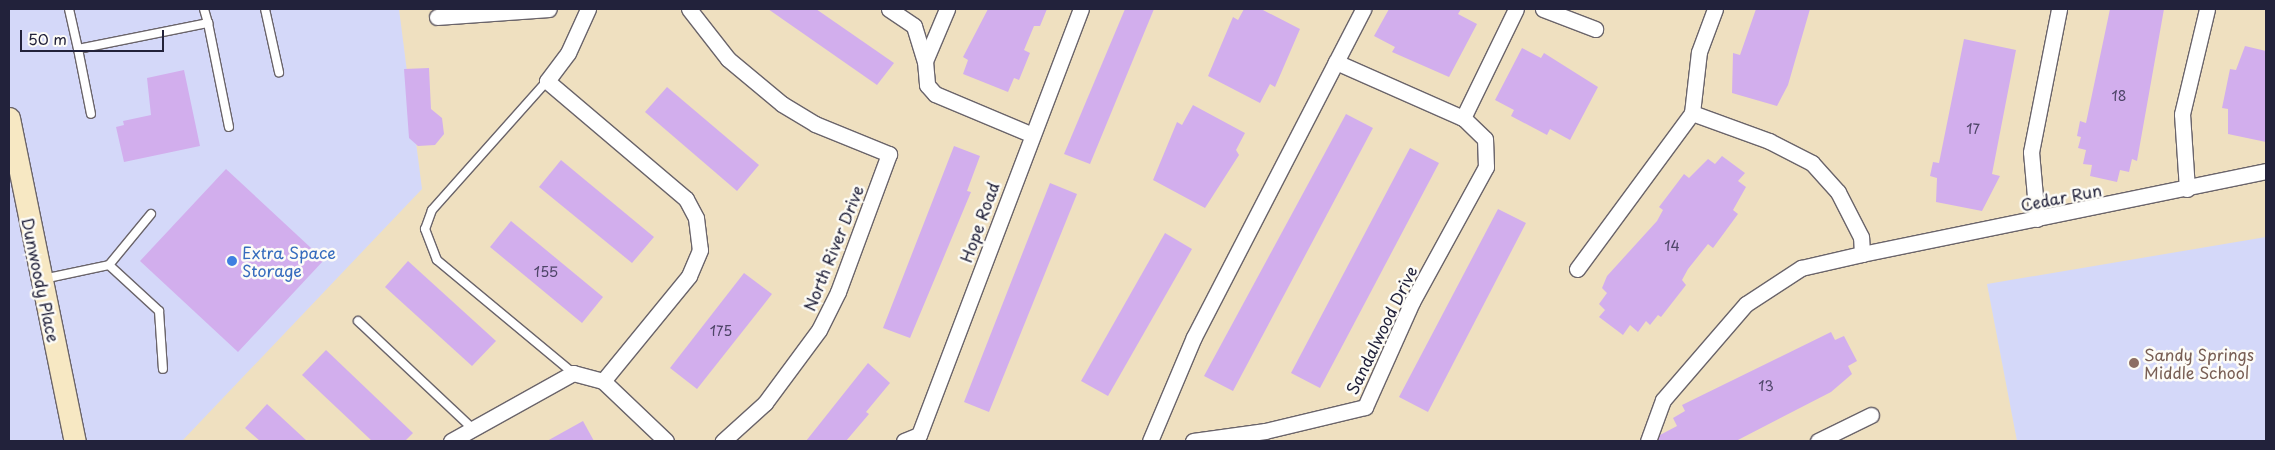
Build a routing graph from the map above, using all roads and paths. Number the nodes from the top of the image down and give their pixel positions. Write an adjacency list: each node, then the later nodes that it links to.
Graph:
1 (69, 9): 20 (lane)
2 (204, 9): 18 (lane)
3 (265, 9): 23 (lane)
4 (548, 9): 16 (street)
5 (588, 9): 24 (street)
6 (689, 9): 50 (street, North River Drive)
7 (889, 9): 21 (street)
8 (947, 9): 21 (street)
9 (1081, 9): 30 (street, Hope Road)
10 (1363, 9): 22 (street)
11 (1516, 9): 28 (street)
12 (1542, 9): 19 (street)
13 (1716, 9): 25 (street)
14 (2059, 9): 35 (street)
15 (2207, 9): 33 (street)
16 (518, 10): 17 (street)
17 (437, 17)
18 (208, 23): 20 (lane); 29 (lane)
19 (1595, 29)
20 (78, 49): 26 (lane)
21 (925, 61): 30 (street)
22 (1336, 62): 28 (street, Sandalwood Drive); 52 (street)
23 (279, 72)
24 (547, 81): 42 (lane); 43 (street)
25 (1692, 112): 36 (street); 38 (street)
26 (91, 114)
27 (9, 118): 32 (street, Dunwoody Place)
28 (1463, 118): 53 (street, Sandalwood Drive)
29 (229, 128)
30 (1030, 134): 46 (street, Hope Road)
31 (2266, 170): 33 (street, Cedar Run)
32 (14, 177): 39 (street, Dunwoody Place)
33 (2187, 189): 35 (street, Cedar Run)
34 (151, 214): 37 (lane)
35 (2037, 219): 36 (street, Cedar Run)
36 (1862, 254): 54 (street, Cedar Run)
37 (109, 264): 39 (lane); 41 (lane)
38 (1576, 269)
39 (41, 280): 47 (street, Dunwoody Place)
40 (358, 321): 45 (lane)
41 (163, 369)
42 (573, 373): 43 (street); 45 (street)
43 (604, 381): 49 (street)
44 (1871, 415): 55 (street)
45 (472, 428): 48 (street)
46 (921, 438): 51 (street, Hope Road)
47 (75, 441)
48 (451, 441)
49 (666, 441)
50 (723, 441)
51 (904, 441)
52 (1150, 441)
53 (1193, 441)
54 (1648, 441)
55 (1818, 441)

